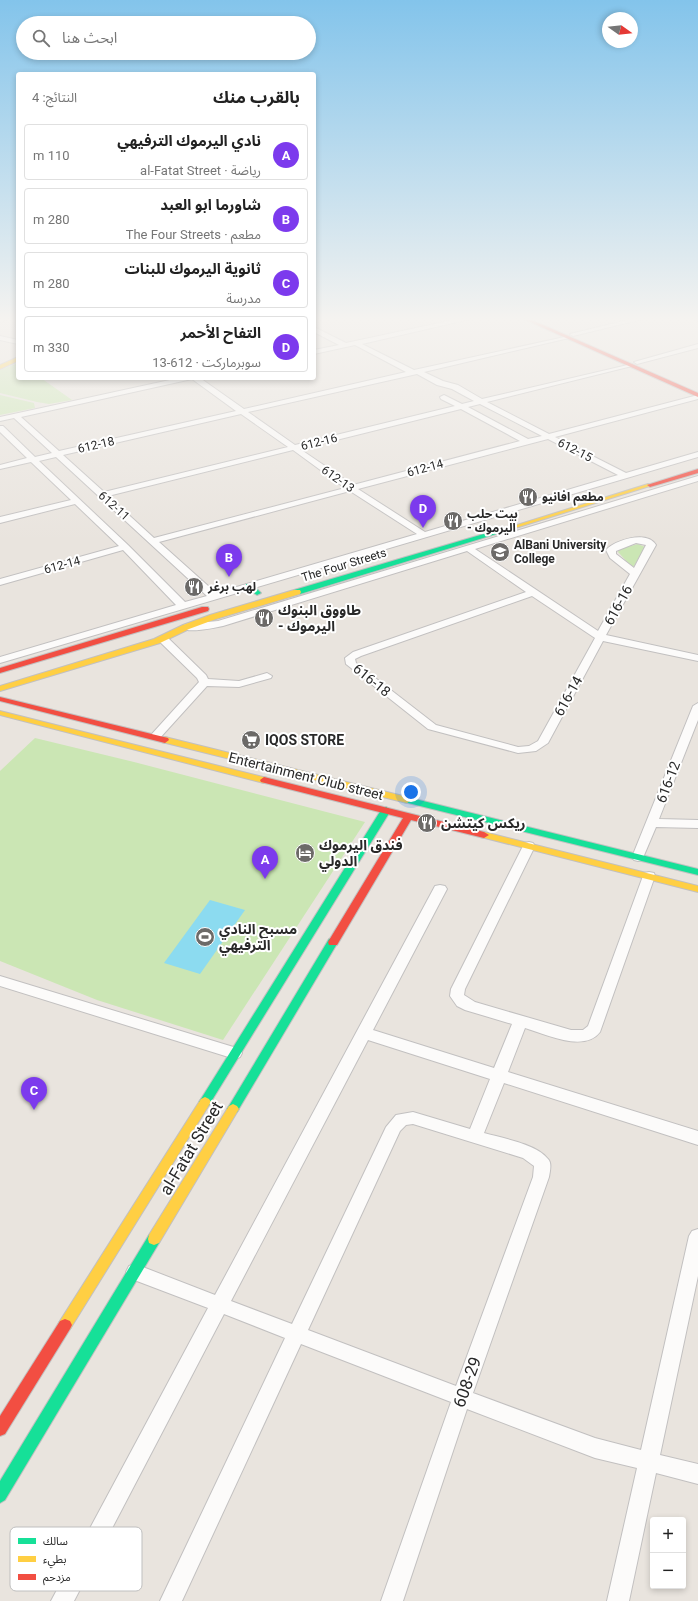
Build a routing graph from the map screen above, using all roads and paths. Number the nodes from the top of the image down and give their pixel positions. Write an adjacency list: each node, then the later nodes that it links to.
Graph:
1 (125, 392): 11 (street)
2 (215, 392): 10 (street, 612-13)
3 (325, 392): 10 (street, 612-18)
4 (463, 392): 8 (street, 612-15)
5 (521, 392): 8 (street, 612-16)
6 (698, 396): 14 (street, 612-14)
7 (444, 397): 9 (street)
8 (481, 402): 9 (street, 612-16); 14 (street, 612-15)
9 (463, 407): 15 (street); 16 (street, 612-16)
10 (242, 411): 16 (street, 612-13); 17 (street, 612-18)
11 (15, 415): 12 (street); 17 (street, 612-11)
12 (0, 418)
13 (0, 428): 19 (street, 612-11)
14 (546, 436): 15 (street, 612-14); 23 (street, 612-15)
15 (526, 442): 25 (street, 612-14)
16 (295, 449): 25 (street, 612-13); 26 (street, 612-16)
17 (56, 454): 19 (street, 612-18); 26 (street, 612-11)
18 (698, 454): 23 (street)
19 (32, 459): 21 (street, 612-18); 27 (street, 612-11)
20 (698, 461): 28 (street, The Four Streets)
21 (0, 467)
22 (698, 470): 30 (street, The Four Streets)
23 (626, 476): 31 (street)
24 (698, 478): 34 (street)
25 (350, 488): 31 (street, 612-13); 32 (street, 612-14)
26 (102, 495): 32 (street, 612-11)
27 (76, 501): 29 (street); 33 (street, 612-11)
28 (514, 516): 30 (street); 39 (street, The Four Streets)
29 (0, 520)
30 (525, 523): 44 (street, The Four Streets)
31 (424, 535): 37 (street)
32 (152, 541): 40 (street, 612-11)
33 (125, 547): 36 (street, 612-14); 41 (street, 612-11)
34 (468, 548): 38 (street); 44 (street)
35 (635, 573): 46 (street, 616-16)
36 (0, 582)
37 (249, 586): 39 (street); 40 (street)
38 (534, 592): 46 (street); 60 (street, 616-18)
39 (257, 593): 43 (street, The Four Streets)
40 (213, 596): 41 (street)
41 (182, 605): 42 (street)
42 (153, 614): 43 (street); 48 (street)
43 (161, 622): 49 (street, The Four Streets); 52 (street)
44 (186, 627): 45 (street, The Four Streets)
45 (163, 638): 51 (street, The Four Streets); 53 (street)
46 (600, 638): 47 (street); 60 (street, 616-14)
47 (698, 658)
48 (0, 660)
49 (0, 671)
50 (267, 676): 53 (street)
51 (38, 678): 54 (street, The Four Streets); 57 (street)
52 (0, 679)
53 (204, 682): 59 (street)
54 (2, 688)
55 (0, 699): 57 (street, Entertainment Club street)
56 (698, 706): 63 (street, 616-12)
57 (33, 707): 59 (street, Entertainment Club street)
58 (0, 713): 61 (street, Entertainment Club street)
59 (154, 737): 66 (street, Entertainment Club street)
60 (532, 750)
61 (384, 814): 62 (street, Entertainment Club street); 71 (street, al-Fatat Street)
62 (407, 820): 65 (street, Entertainment Club street); 72 (street, al-Fatat Street)
63 (652, 823): 64 (street); 66 (street, 616-12)
64 (698, 824)
65 (529, 846): 68 (street, Entertainment Club street); 74 (street)
66 (638, 857): 67 (street, Entertainment Club street)
67 (698, 872)
68 (649, 876): 70 (street, Entertainment Club street); 74 (street)
69 (440, 889): 75 (street)
70 (698, 889)
71 (294, 960): 72 (street); 76 (street, al-Fatat Street)
72 (317, 969): 81 (street, al-Fatat Street)
73 (0, 981): 76 (street)
74 (520, 1021): 77 (street)
75 (364, 1033): 77 (street); 82 (street)
76 (235, 1053): 85 (street, al-Fatat Street)
77 (499, 1076): 78 (street); 79 (street)
78 (475, 1137): 83 (street); 84 (street, 608-29)
79 (698, 1138)
80 (698, 1236): 86 (street)
81 (135, 1272): 82 (street); 88 (street, al-Fatat Street)
82 (220, 1304): 83 (street); 89 (street)
83 (297, 1334): 84 (street); 92 (street)
84 (462, 1398): 86 (street); 93 (street, 608-29)
85 (0, 1429)
86 (650, 1462): 87 (street); 94 (street)
87 (698, 1474)
88 (0, 1496)
89 (101, 1527)
90 (67, 1591): 91 (street)
91 (62, 1601)
92 (171, 1601)
93 (392, 1601)
94 (618, 1601)

